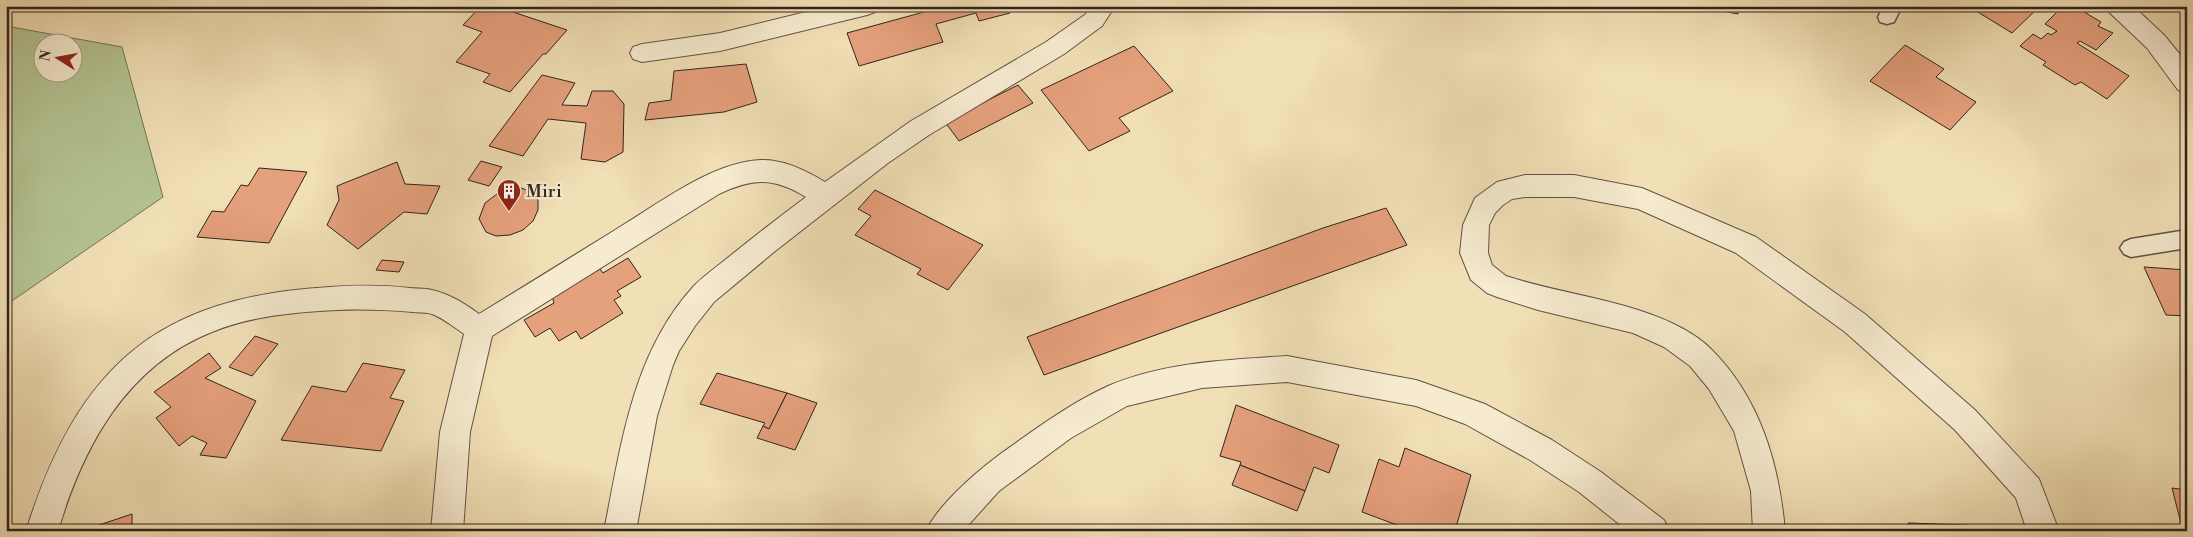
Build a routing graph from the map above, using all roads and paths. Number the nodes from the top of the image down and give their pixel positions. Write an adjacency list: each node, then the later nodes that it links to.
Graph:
1 (867, 6): 4 (street)
2 (1103, 6): 6 (street)
3 (2117, 6): 5 (street)
4 (642, 53)
5 (2187, 83)
6 (826, 197): 9 (street); 12 (street)
7 (2187, 239): 8 (lane)
8 (2131, 248)
9 (479, 329): 10 (street); 11 (street)
10 (42, 531)
11 (447, 531)
12 (620, 531)
13 (942, 531): 14 (street)
14 (1653, 531)
15 (1769, 531): 16 (street)
16 (2043, 531)

